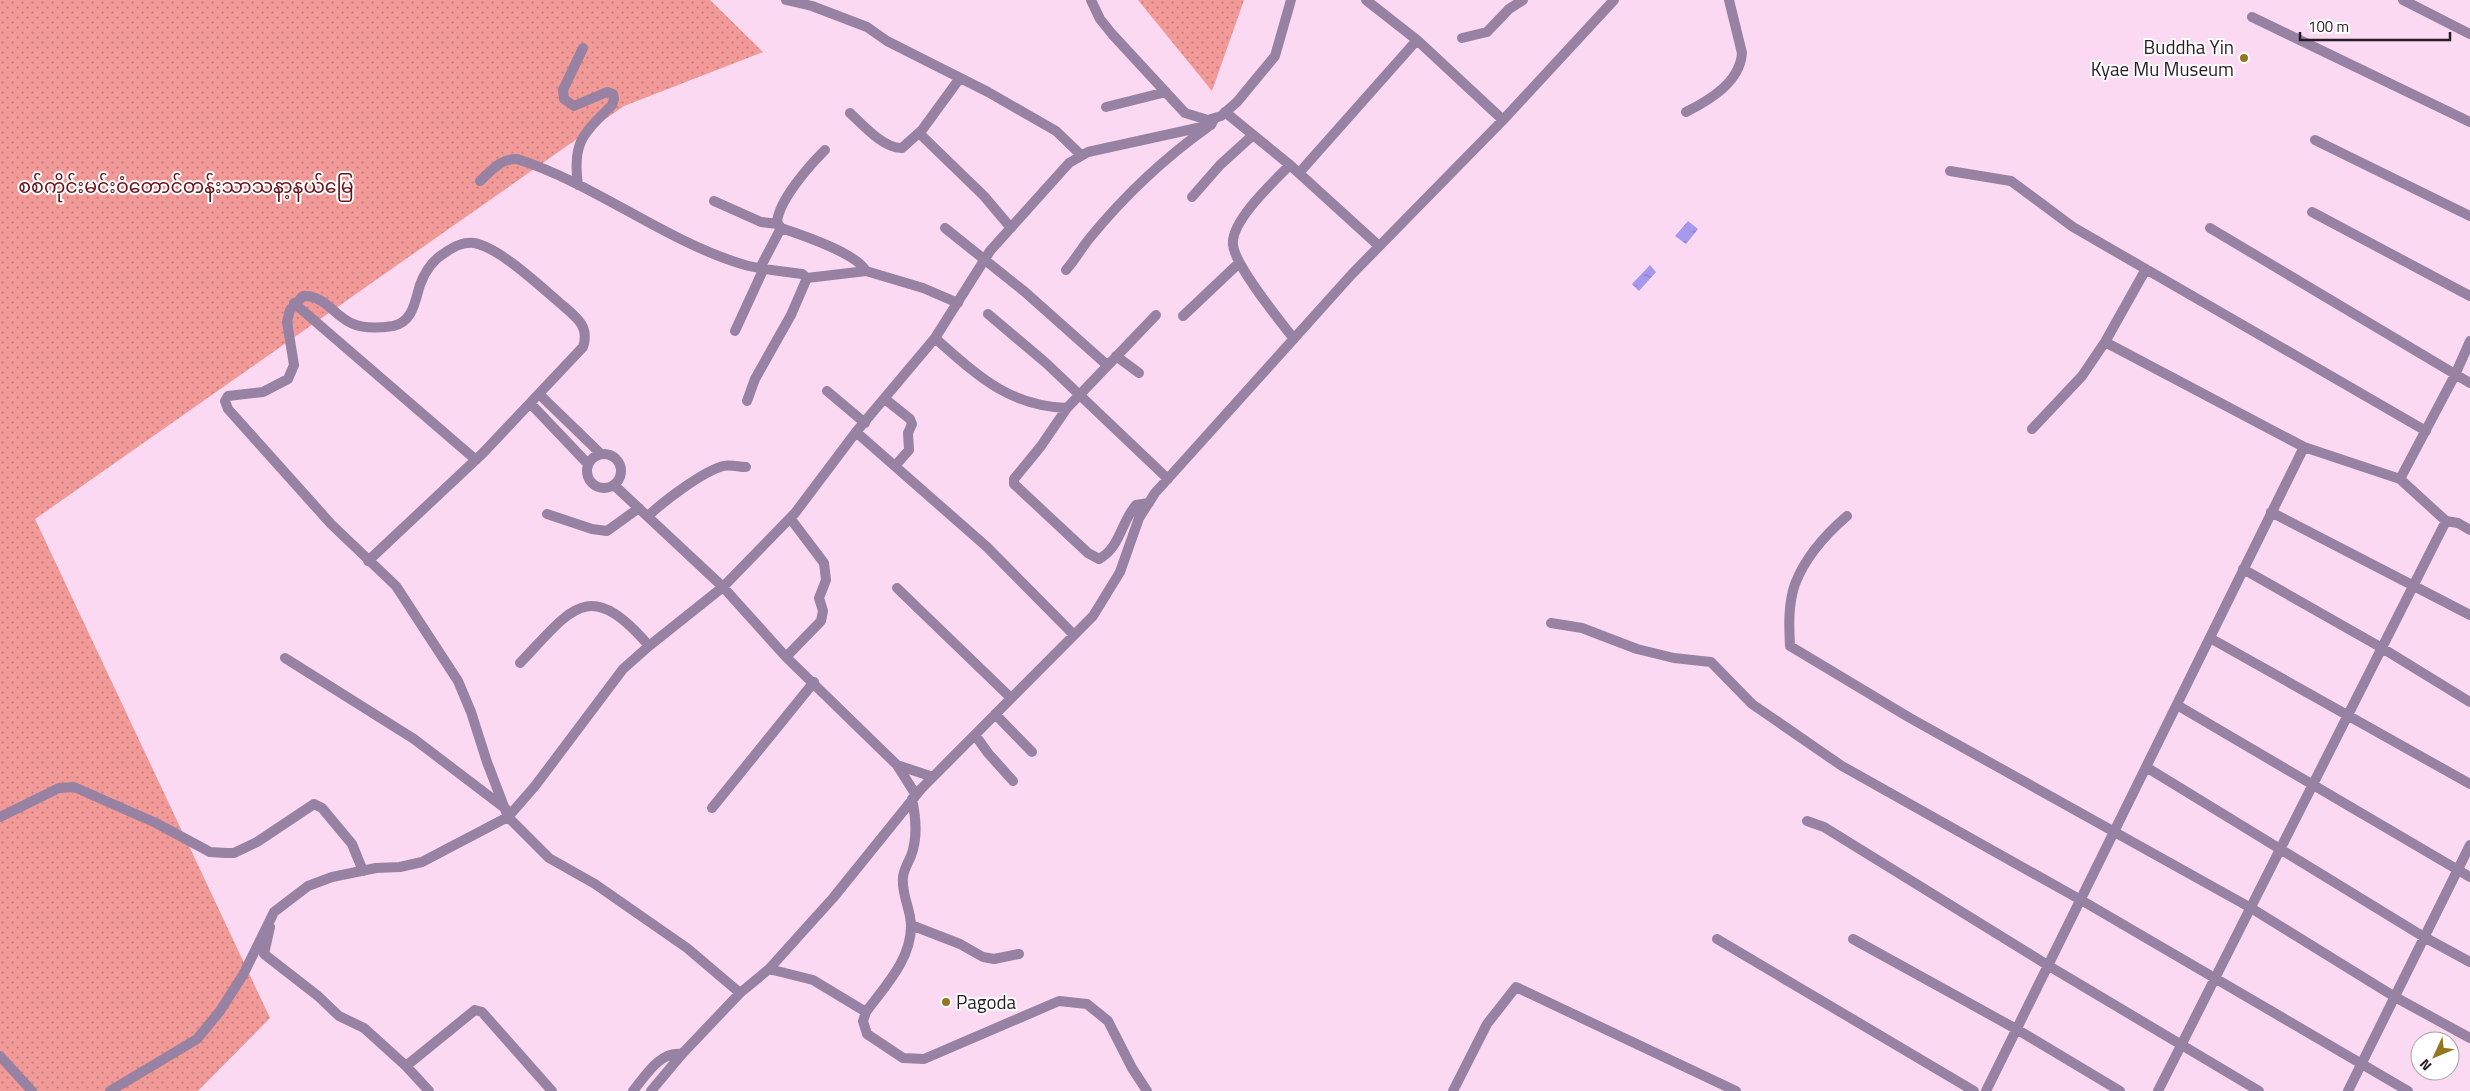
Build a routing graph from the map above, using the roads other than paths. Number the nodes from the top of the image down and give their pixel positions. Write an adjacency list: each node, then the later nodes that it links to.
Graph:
1 (786, 0): 14 (street)
2 (1091, 0): 15 (street)
3 (1291, 0): 17 (street)
4 (1366, 0): 12 (street)
5 (1522, 0): 11 (street)
6 (1614, 0): 20 (street)
7 (1729, 0): 18 (street)
8 (2403, 0): 10 (street)
9 (2252, 17): 22 (street)
10 (2470, 34)
11 (1462, 38)
12 (1417, 40): 20 (street); 30 (street)
13 (583, 48): 32 (street)
14 (960, 78): 23 (street); 27 (street)
15 (1166, 92): 16 (street); 21 (street)
16 (1106, 106)
17 (1225, 112): 21 (street); 24 (street)
18 (1686, 112)
19 (850, 113): 23 (street)
20 (1503, 120): 41 (street)
21 (1212, 122): 27 (street); 46 (street)
22 (2470, 122)
23 (919, 133): 39 (street)
24 (1254, 135): 28 (street); 33 (street)
25 (2315, 140): 36 (street)
26 (824, 150): 37 (street)
27 (1080, 154): 39 (street)
28 (1290, 165): 30 (street); 43 (street)
29 (1950, 171): 45 (street)
30 (1299, 173): 41 (street)
31 (480, 181): 32 (street)
32 (578, 185): 44 (street)
33 (1192, 197)
34 (714, 201): 37 (street)
35 (2312, 212): 49 (street)
36 (2470, 216)
37 (780, 226): 44 (street); 47 (street)
38 (945, 228): 42 (street)
39 (1010, 228): 42 (street)
40 (2210, 228): 63 (street)
41 (1379, 246): 57 (street)
42 (986, 259): 51 (street); 61 (street)
43 (1240, 262): 54 (street); 57 (street)
44 (762, 268): 48 (street); 55 (street)
45 (2146, 269): 59 (street); 74 (street)
46 (1066, 270)
47 (866, 271): 48 (street); 51 (street)
48 (807, 278): 69 (street)
49 (2470, 296)
50 (294, 303): 66 (street); 78 (street); 94 (street)
51 (958, 303): 56 (street)
52 (988, 314): 67 (street)
53 (1156, 315): 60 (street)
54 (1183, 316)
55 (735, 331)
56 (935, 338): 68 (street); 71 (street)
57 (1294, 339): 82 (street)
58 (2470, 341): 63 (street)
59 (2105, 342): 73 (street); 76 (street)
60 (1116, 356): 61 (street); 62 (street)
61 (1107, 365): 67 (street)
62 (1139, 373)
63 (2455, 375): 64 (street); 74 (street)
64 (2470, 383)
65 (827, 390): 72 (street)
66 (539, 394): 70 (street); 77 (street)
67 (1080, 394): 71 (street); 82 (street)
68 (885, 399): 72 (street); 80 (street)
69 (747, 401)
70 (530, 403): 78 (street); 79 (street)
71 (1067, 408): 85 (street)
72 (865, 422): 75 (street)
73 (2032, 429)
74 (2426, 431): 83 (street)
75 (856, 432): 80 (street); 91 (street)
76 (2304, 446): 83 (street); 87 (street)
77 (601, 454): 79 (street); 84 (street)
78 (476, 460): 94 (street)
79 (588, 464): 84 (street)
80 (895, 466): 101 (street)
81 (746, 467): 89 (street)
82 (1168, 479): 85 (street)
83 (2400, 479): 92 (street)
84 (615, 486): 86 (street)
85 (1149, 503): 101 (street)
86 (639, 508): 88 (street); 89 (street)
87 (2271, 512): 95 (street); 96 (street)
88 (548, 514)
89 (648, 516): 97 (street)
90 (1847, 516): 127 (street)
91 (790, 518): 97 (street); 105 (street)
92 (2446, 521): 93 (street); 96 (street)
93 (2470, 530)
94 (368, 561): 124 (street)
95 (2243, 569): 102 (street); 104 (street)
96 (2414, 584): 99 (street); 104 (street)
97 (724, 588): 103 (street); 105 (street)
98 (897, 588): 109 (street)
99 (2470, 615)
100 (1551, 622): 133 (street)
101 (1074, 635): 109 (street)
102 (2210, 638): 111 (street); 113 (street)
103 (649, 646): 107 (street); 124 (street)
104 (2382, 648): 110 (street); 113 (street)
105 (786, 657): 108 (street)
106 (284, 658): 124 (street)
107 (520, 663)
108 (814, 682): 116 (street); 123 (street)
109 (1011, 698): 112 (street)
110 (2470, 702)
111 (2177, 705): 117 (street); 121 (street)
112 (995, 714): 114 (street); 115 (street)
113 (2348, 716): 120 (street); 121 (street)
114 (975, 735): 118 (street); 119 (street)
115 (1032, 752)
116 (898, 765): 118 (street); 122 (street)
117 (2146, 767): 127 (street); 129 (street)
118 (932, 777): 122 (street)
119 (1013, 781)
120 (2470, 784)
121 (2313, 786): 129 (street); 131 (street)
122 (914, 797): 136 (street); 143 (street)
123 (712, 808)
124 (507, 813): 130 (street); 145 (street)
125 (0, 817): 130 (street)
126 (1807, 821): 142 (street)
127 (2114, 832): 133 (street); 134 (street)
128 (2470, 846): 131 (street)
129 (2281, 848): 134 (street); 137 (street)
130 (364, 871): 135 (street)
131 (2457, 871): 132 (street); 137 (street)
132 (2470, 877)
133 (2081, 900): 142 (street); 144 (street)
134 (2251, 908): 144 (street); 146 (street)
135 (274, 912): 154 (street); 156 (street)
136 (911, 925): 140 (street); 147 (street)
137 (2424, 937): 141 (street); 146 (street)
138 (1717, 939): 164 (street)
139 (1853, 939): 148 (street)
140 (1019, 954)
141 (2470, 962)
142 (2049, 966): 148 (street); 150 (street)
143 (769, 969): 145 (street); 147 (street)
144 (2216, 978): 150 (street); 153 (street)
145 (740, 993): 151 (street)
146 (2395, 997): 149 (street); 153 (street)
147 (866, 1012): 161 (street)
148 (2018, 1030): 165 (street); 166 (street)
149 (2470, 1038)
150 (2182, 1046): 167 (street); 168 (street)
151 (682, 1054): 159 (street); 160 (street)
152 (0, 1056): 155 (street)
153 (2362, 1063): 169 (street); 170 (street)
154 (406, 1066): 157 (street); 158 (street)
155 (32, 1091)
156 (110, 1091)
157 (429, 1091)
158 (552, 1091)
159 (633, 1091)
160 (651, 1091)
161 (1146, 1091)
162 (1453, 1091): 163 (street)
163 (1736, 1091)
164 (1974, 1091)
165 (1986, 1091)
166 (2120, 1091)
167 (2158, 1091)
168 (2259, 1091)
169 (2348, 1091)
170 (2408, 1091)

